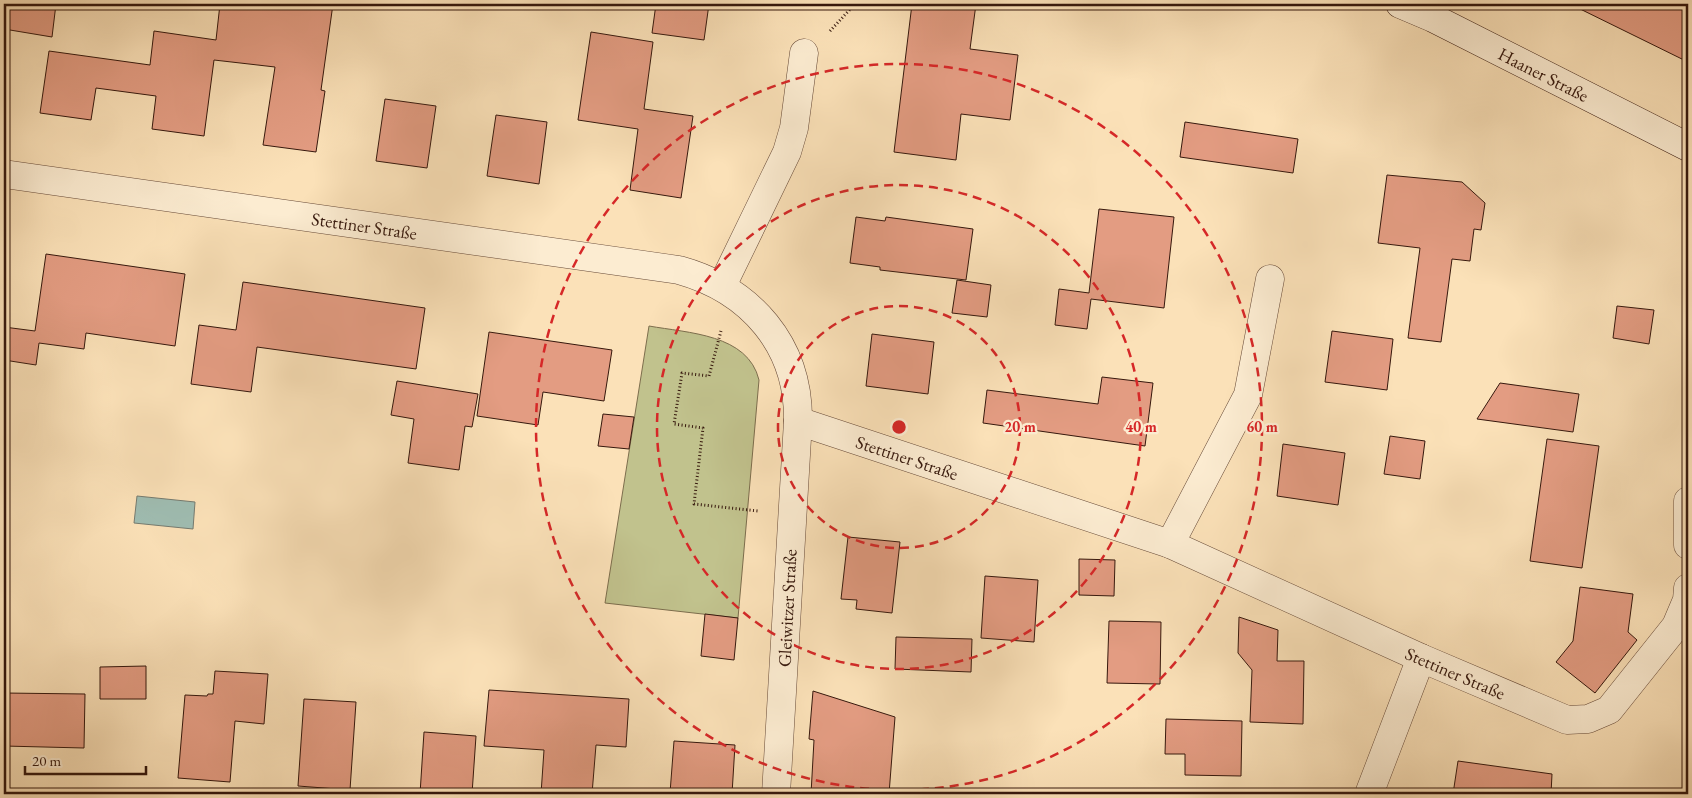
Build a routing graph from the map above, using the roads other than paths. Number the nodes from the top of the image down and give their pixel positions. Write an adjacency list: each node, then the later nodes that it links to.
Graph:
1 (1400, 4): 3 (street, Haaner Straße)
2 (804, 53): 6 (street)
3 (1688, 147)
4 (4, 174): 6 (street, Stettiner Straße)
5 (1270, 279): 9 (street)
6 (729, 291): 7 (street, Stettiner Straße)
7 (798, 421): 9 (street, Stettiner Straße); 13 (street, Gleiwitzer Straße)
8 (1688, 501): 10 (street)
9 (1170, 544): 12 (street, Stettiner Straße)
10 (1688, 545)
11 (1688, 588): 12 (street, Stettiner Straße)
12 (1421, 658): 14 (street)
13 (776, 794)
14 (1368, 794)

